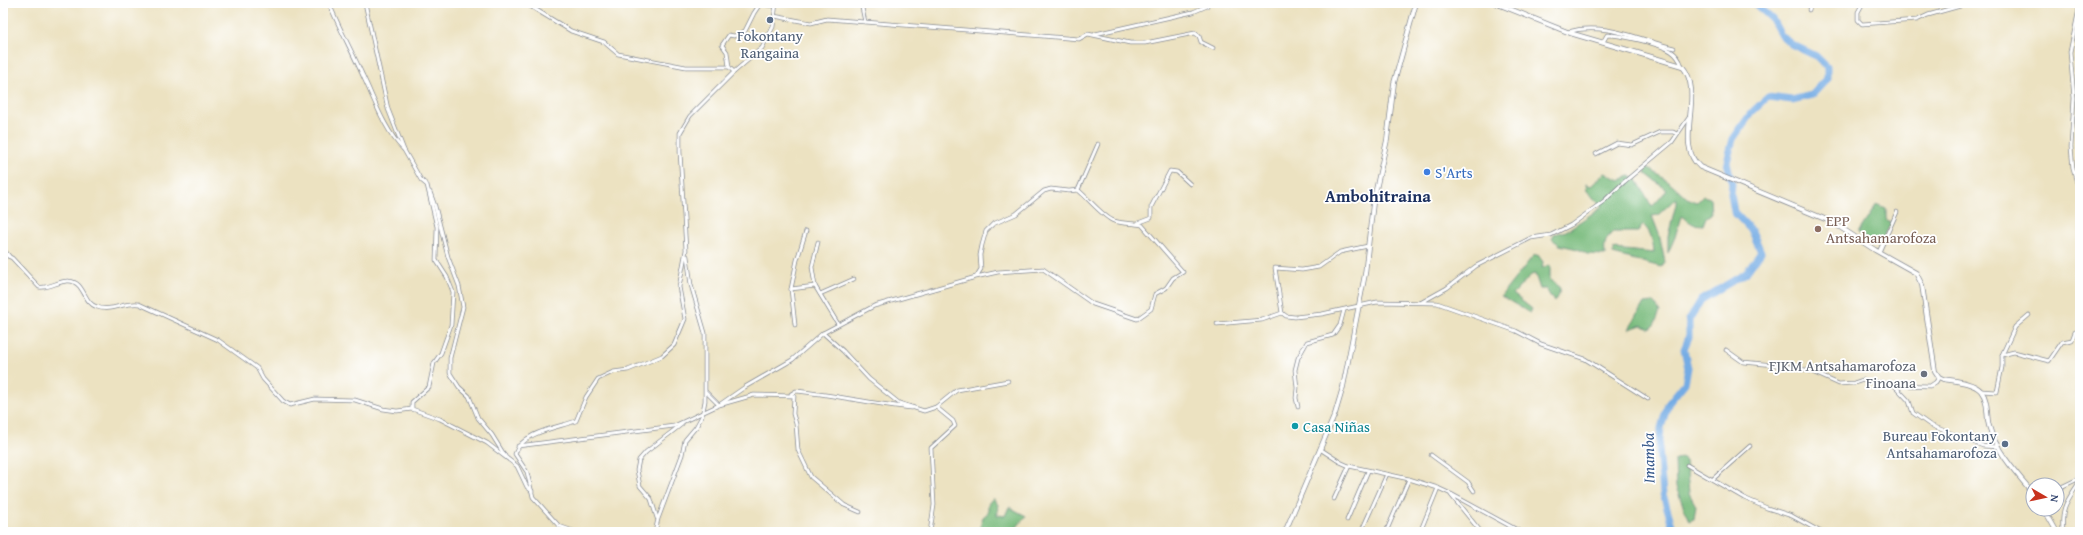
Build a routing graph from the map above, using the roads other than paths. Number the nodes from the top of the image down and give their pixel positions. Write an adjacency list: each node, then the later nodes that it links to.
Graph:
1 (329, 3): 27 (street)
2 (365, 3): 27 (street)
3 (525, 3): 22 (street)
4 (861, 3): 15 (street)
5 (1416, 3): 37 (street)
6 (1495, 3): 16 (street)
7 (1811, 3): 13 (street)
8 (1863, 3): 9 (street)
9 (1971, 3)
10 (776, 4): 14 (street); 22 (street)
11 (2080, 4): 29 (street)
12 (1207, 6): 17 (street)
13 (1809, 10)
14 (774, 16): 15 (street); 23 (street)
15 (865, 22): 17 (street)
16 (1568, 32): 18 (street); 20 (street)
17 (1094, 34): 19 (street)
18 (1603, 42): 21 (street); 21 (street)
19 (1213, 48)
20 (1674, 48)
21 (1682, 66): 24 (street)
22 (729, 67): 23 (street)
23 (734, 72): 39 (street)
24 (1690, 116): 25 (street); 40 (street)
25 (1677, 134): 28 (street); 48 (street)
26 (1098, 144): 32 (street)
27 (404, 150): 31 (street)
28 (1596, 154)
29 (2077, 183)
30 (1190, 184): 34 (street)
31 (427, 185): 70 (street); 79 (street)
32 (1078, 190): 34 (street); 43 (street)
33 (1897, 212): 40 (street)
34 (1136, 224): 43 (street)
35 (806, 231): 46 (street)
36 (818, 242): 45 (street)
37 (1368, 246): 49 (street); 51 (street)
38 (3, 249): 42 (street)
39 (686, 250): 64 (street); 74 (street)
40 (1879, 252): 60 (street)
41 (3, 254): 42 (street)
42 (12, 258): 70 (street)
43 (976, 276): 53 (street)
44 (854, 279): 47 (street)
45 (815, 286): 46 (street); 47 (street)
46 (791, 289): 55 (street)
47 (820, 294): 53 (street)
48 (1422, 302): 49 (street); 66 (street)
49 (1358, 307): 50 (street); 77 (street)
50 (1344, 310): 51 (street); 69 (street)
51 (1282, 313): 54 (street)
52 (2029, 315): 59 (street)
53 (838, 324): 57 (street)
54 (1218, 324)
55 (795, 325)
56 (2075, 332): 59 (street)
57 (824, 333): 67 (street); 71 (street)
58 (1726, 350): 62 (street)
59 (2002, 355): 63 (street)
60 (1939, 377): 62 (street); 63 (street)
61 (1008, 381): 68 (street)
62 (1894, 385): 76 (street)
63 (1981, 391): 76 (street)
64 (706, 392): 67 (street); 72 (street)
65 (790, 394): 67 (street); 71 (street); 95 (street)
66 (1648, 399)
67 (719, 405): 72 (street)
68 (936, 407): 71 (street); 102 (street)
69 (1298, 407)
70 (412, 409): 79 (street)
71 (920, 409)
72 (703, 412): 73 (street); 97 (street)
73 (690, 418): 74 (street); 97 (street)
74 (518, 446): 91 (street)
75 (1750, 446): 86 (street)
76 (1999, 447): 88 (street)
77 (1320, 449): 81 (street); 103 (street)
78 (1431, 455): 92 (street)
79 (506, 457): 91 (street)
80 (1688, 465): 86 (street)
81 (1349, 466): 82 (street); 94 (street)
82 (1368, 470): 83 (street); 98 (street)
83 (1387, 474): 85 (street); 99 (street)
84 (2080, 478): 89 (street)
85 (1409, 479): 90 (street); 104 (street)
86 (1713, 479): 108 (street)
87 (2080, 481): 110 (street)
88 (2025, 482)
89 (2065, 485)
90 (1438, 488): 93 (street); 105 (street)
91 (532, 491): 100 (street)
92 (1474, 491)
93 (1450, 493): 106 (street); 107 (street)
94 (1334, 499)
95 (860, 512)
96 (2049, 517): 109 (street)
97 (658, 519): 101 (street)
98 (1348, 520)
99 (1362, 530)
100 (576, 532)
101 (655, 532)
102 (930, 532)
103 (1285, 532)
104 (1386, 532)
105 (1420, 532)
106 (1481, 532)
107 (1521, 532)
108 (1821, 532)
109 (2057, 532)
110 (2063, 532)

